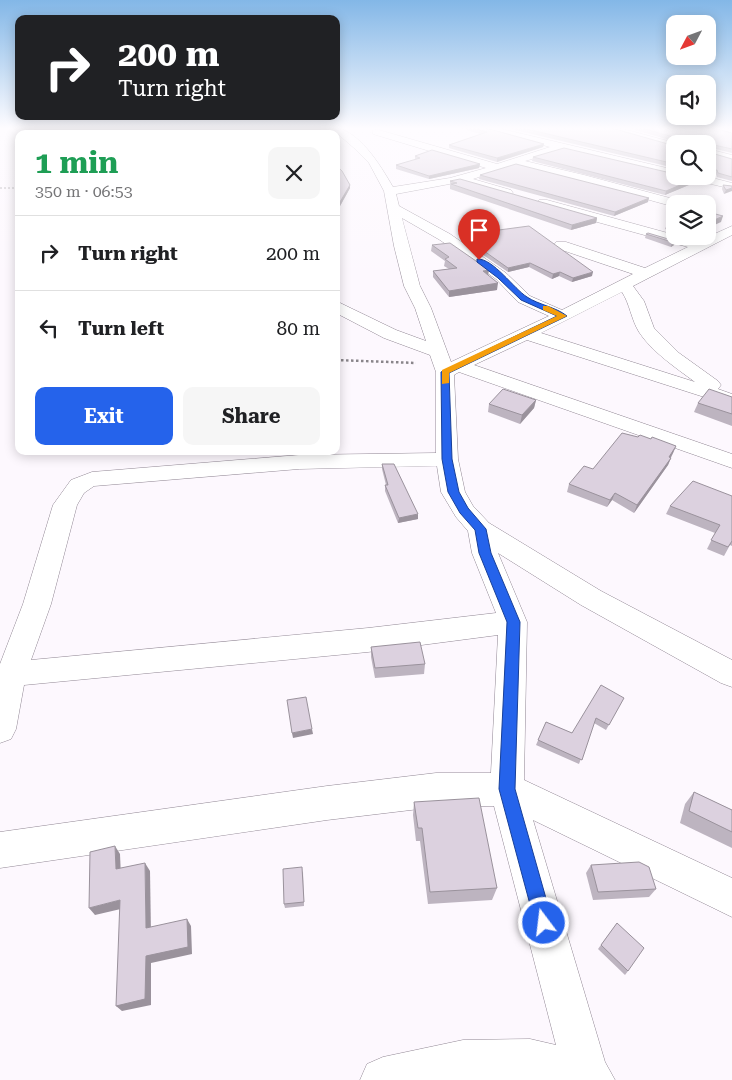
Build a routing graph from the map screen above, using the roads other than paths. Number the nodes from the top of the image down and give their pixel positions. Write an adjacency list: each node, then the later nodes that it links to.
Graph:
1 (381, 177): 8 (street)
2 (466, 177): 4 (street)
3 (581, 177): 10 (street)
4 (461, 179): 7 (street); 8 (street)
5 (716, 182): 6 (street)
6 (732, 186)
7 (518, 196)
8 (392, 200): 15 (street); 23 (street)
9 (535, 200): 13 (street)
10 (666, 201)
11 (732, 230): 13 (street)
12 (561, 245): 14 (street)
13 (702, 246): 14 (street)
14 (647, 274): 17 (street)
15 (505, 281): 16 (street); 21 (street)
16 (531, 285)
17 (625, 285): 19 (street); 24 (street)
18 (564, 297): 19 (street)
19 (583, 306): 21 (street)
20 (340, 308): 23 (street)
21 (563, 316): 22 (street)
22 (526, 334): 23 (street); 24 (street)
23 (446, 364): 25 (street); 26 (street)
24 (732, 400)
25 (447, 459): 27 (street); 29 (street)
26 (732, 461)
27 (480, 529): 28 (street); 30 (street)
28 (514, 622): 29 (street); 32 (street)
29 (11, 674): 31 (street)
30 (732, 674)
31 (0, 729)
32 (507, 789): 33 (street); 34 (street); 35 (street)
33 (0, 850)
34 (732, 898)
35 (589, 1079): 36 (street)
36 (383, 1080)

